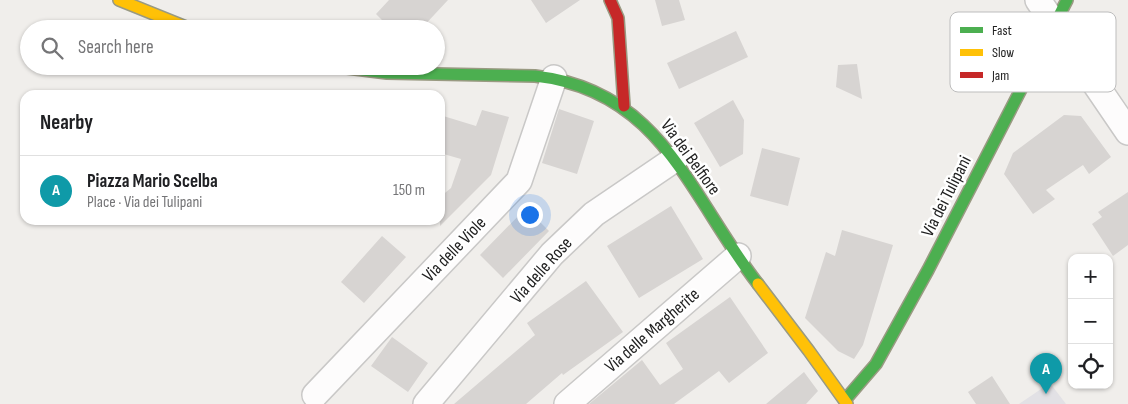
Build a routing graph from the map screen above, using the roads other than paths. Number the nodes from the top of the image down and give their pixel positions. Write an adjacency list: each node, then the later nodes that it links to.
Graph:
1 (119, 0): 7 (street)
2 (610, 0): 12 (street)
3 (1038, 0): 5 (street)
4 (1067, 0): 6 (street, Via dei Tulipani)
5 (1046, 12)
6 (1060, 12)
7 (169, 20)
8 (445, 74): 9 (street, Via dei Belfiore)
9 (554, 78): 12 (street, Via dei Belfiore); 16 (street, Via delle Viole)
10 (1019, 92): 17 (street, Via dei Tulipani)
11 (1101, 92): 13 (street)
12 (624, 106): 14 (street, Via dei Belfiore)
13 (1128, 132)
14 (675, 159): 15 (street, Via dei Belfiore); 18 (street, Via delle Rose)
15 (738, 256): 17 (street, Via dei Belfiore); 19 (street, Via delle Margherite)
16 (315, 394)
17 (846, 402)
18 (426, 404)
19 (567, 404)

